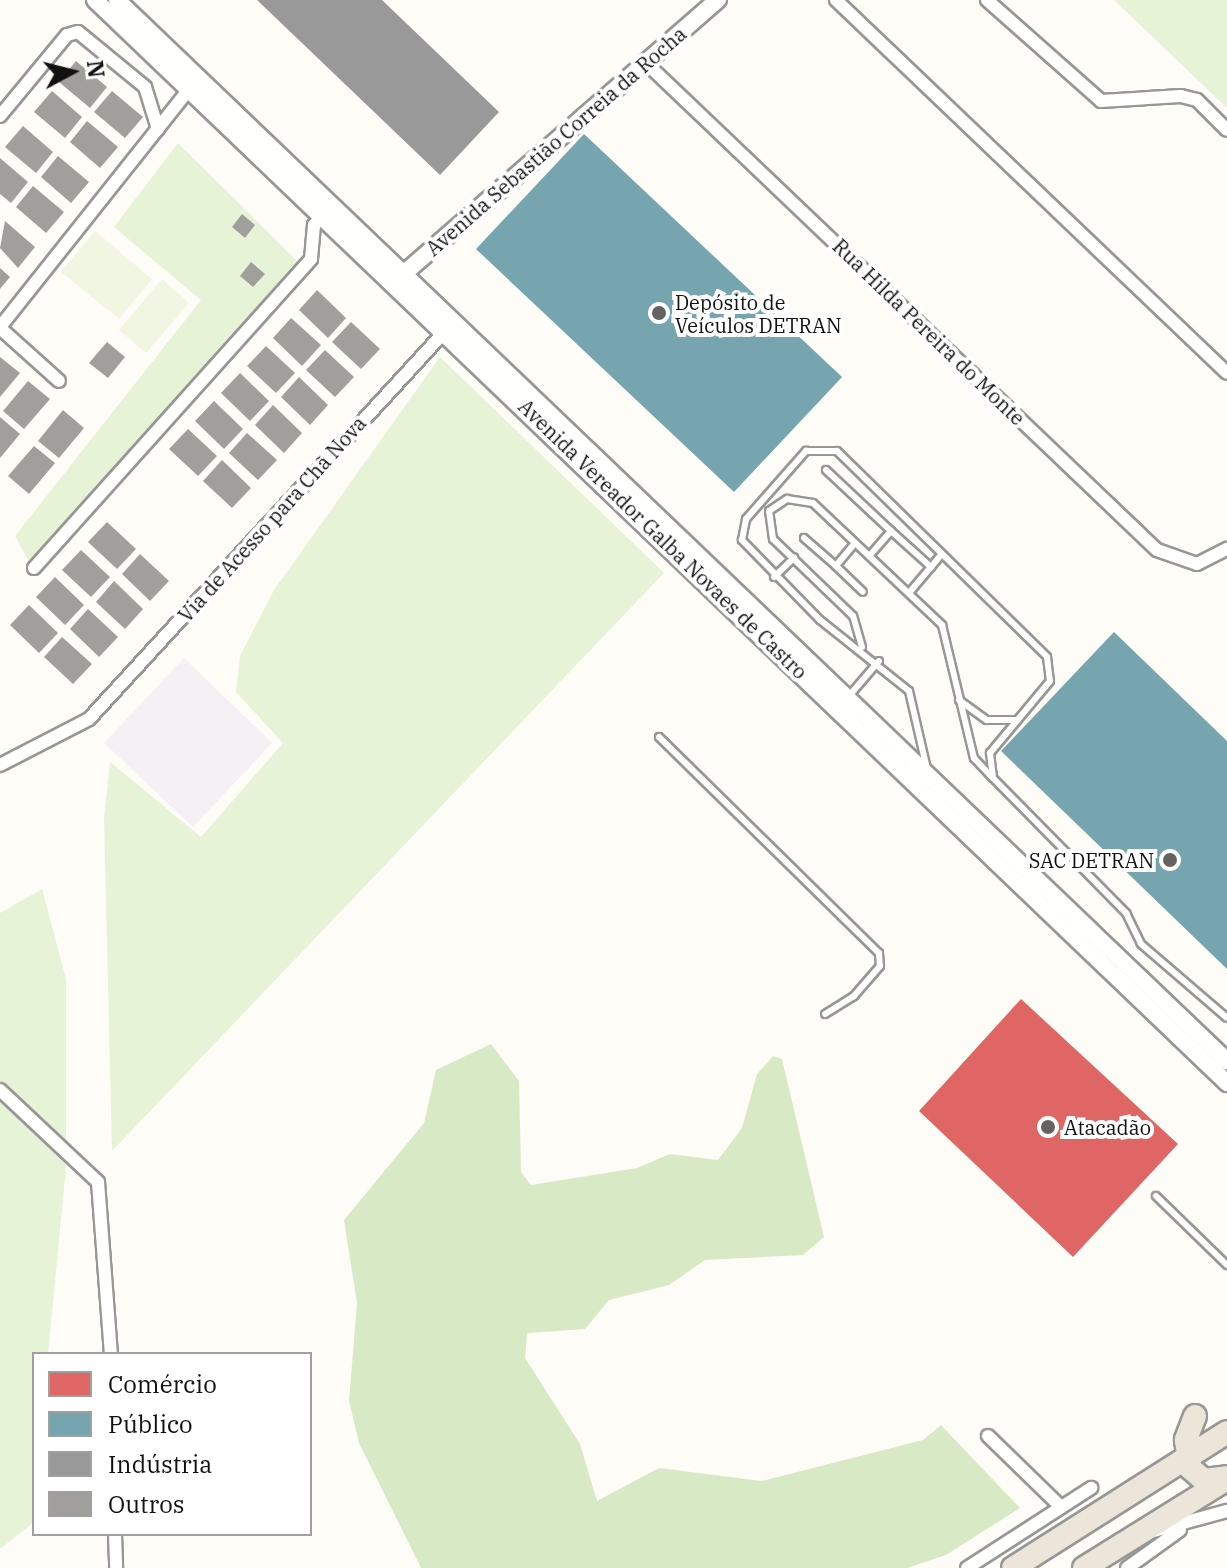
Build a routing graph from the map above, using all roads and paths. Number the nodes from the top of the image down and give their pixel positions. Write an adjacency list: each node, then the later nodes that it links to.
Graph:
1 (95, 0): 7 (street, Avenida Vereador Galba Novaes de Castro)
2 (117, 0): 12 (street, Avenida Vereador Galba Novaes de Castro)
3 (718, 0): 6 (street, Avenida Sebastião Correia da Rocha)
4 (836, 0): 16 (street)
5 (987, 0): 10 (street)
6 (645, 62): 12 (street, Avenida Sebastião Correia da Rocha); 22 (street, Rua Hilda Pereira do Monte)
7 (189, 89): 9 (street); 11 (street, Avenida Vereador Galba Novaes de Castro)
8 (0, 116): 9 (street)
9 (158, 129): 14 (street)
10 (1227, 130)
11 (324, 215): 12 (street, Avenida Vereador Galba Novaes de Castro); 28 (street)
12 (400, 277): 13 (street, Avenida Vereador Galba Novaes de Castro); 15 (street, Avenida Vereador Galba Novaes de Castro)
13 (457, 319): 15 (street, Via de Acesso para Chã Nova); 35 (street, Avenida Vereador Galba Novaes de Castro)
14 (0, 328): 17 (street)
15 (445, 332): 35 (street, Avenida Vereador Galba Novaes de Castro); 38 (street, Via de Acesso para Chã Nova)
16 (1227, 373)
17 (59, 381)
18 (826, 470): 19 (lane)
19 (891, 531): 24 (lane); 27 (lane)
20 (804, 538): 26 (lane)
21 (855, 543): 24 (lane); 25 (lane); 26 (lane)
22 (1227, 549)
23 (941, 555): 27 (lane); 29 (lane); 36 (lane)
24 (869, 556): 31 (lane)
25 (794, 558): 29 (lane); 32 (lane)
26 (836, 566): 30 (lane)
27 (931, 567): 31 (lane)
28 (34, 568)
29 (774, 577): 32 (lane)
30 (863, 592)
31 (909, 593): 34 (lane)
32 (862, 647): 33 (lane)
33 (879, 661): 35 (lane); 39 (lane)
34 (959, 700): 36 (lane); 40 (lane)
35 (844, 701): 39 (street, Avenida Vereador Galba Novaes de Castro); 44 (street, Avenida Vereador Galba Novaes de Castro)
36 (1016, 720): 40 (lane)
37 (659, 737): 41 (lane)
38 (0, 765)
39 (927, 769): 43 (street, Avenida Vereador Galba Novaes de Castro)
40 (993, 778): 42 (lane)
41 (825, 1014)
42 (1227, 1018)
43 (1227, 1061)
44 (1227, 1083)
45 (0, 1090): 48 (street)
46 (1156, 1196): 47 (lane)
47 (1227, 1265)
48 (111, 1352)
49 (1195, 1416): 52 (highway)
50 (1227, 1432): 52 (highway)
51 (988, 1436): 55 (street)
52 (1187, 1458): 53 (highway); 62 (highway)
53 (1227, 1478): 58 (highway)
54 (1091, 1488): 55 (street)
55 (1061, 1507): 61 (street)
56 (1227, 1511): 57 (street)
57 (1182, 1528): 58 (street); 64 (street)
58 (1143, 1532): 63 (highway)
59 (115, 1536): 60 (street)
60 (116, 1568)
61 (967, 1568)
62 (1013, 1568)
63 (1084, 1568)
64 (1127, 1568)

